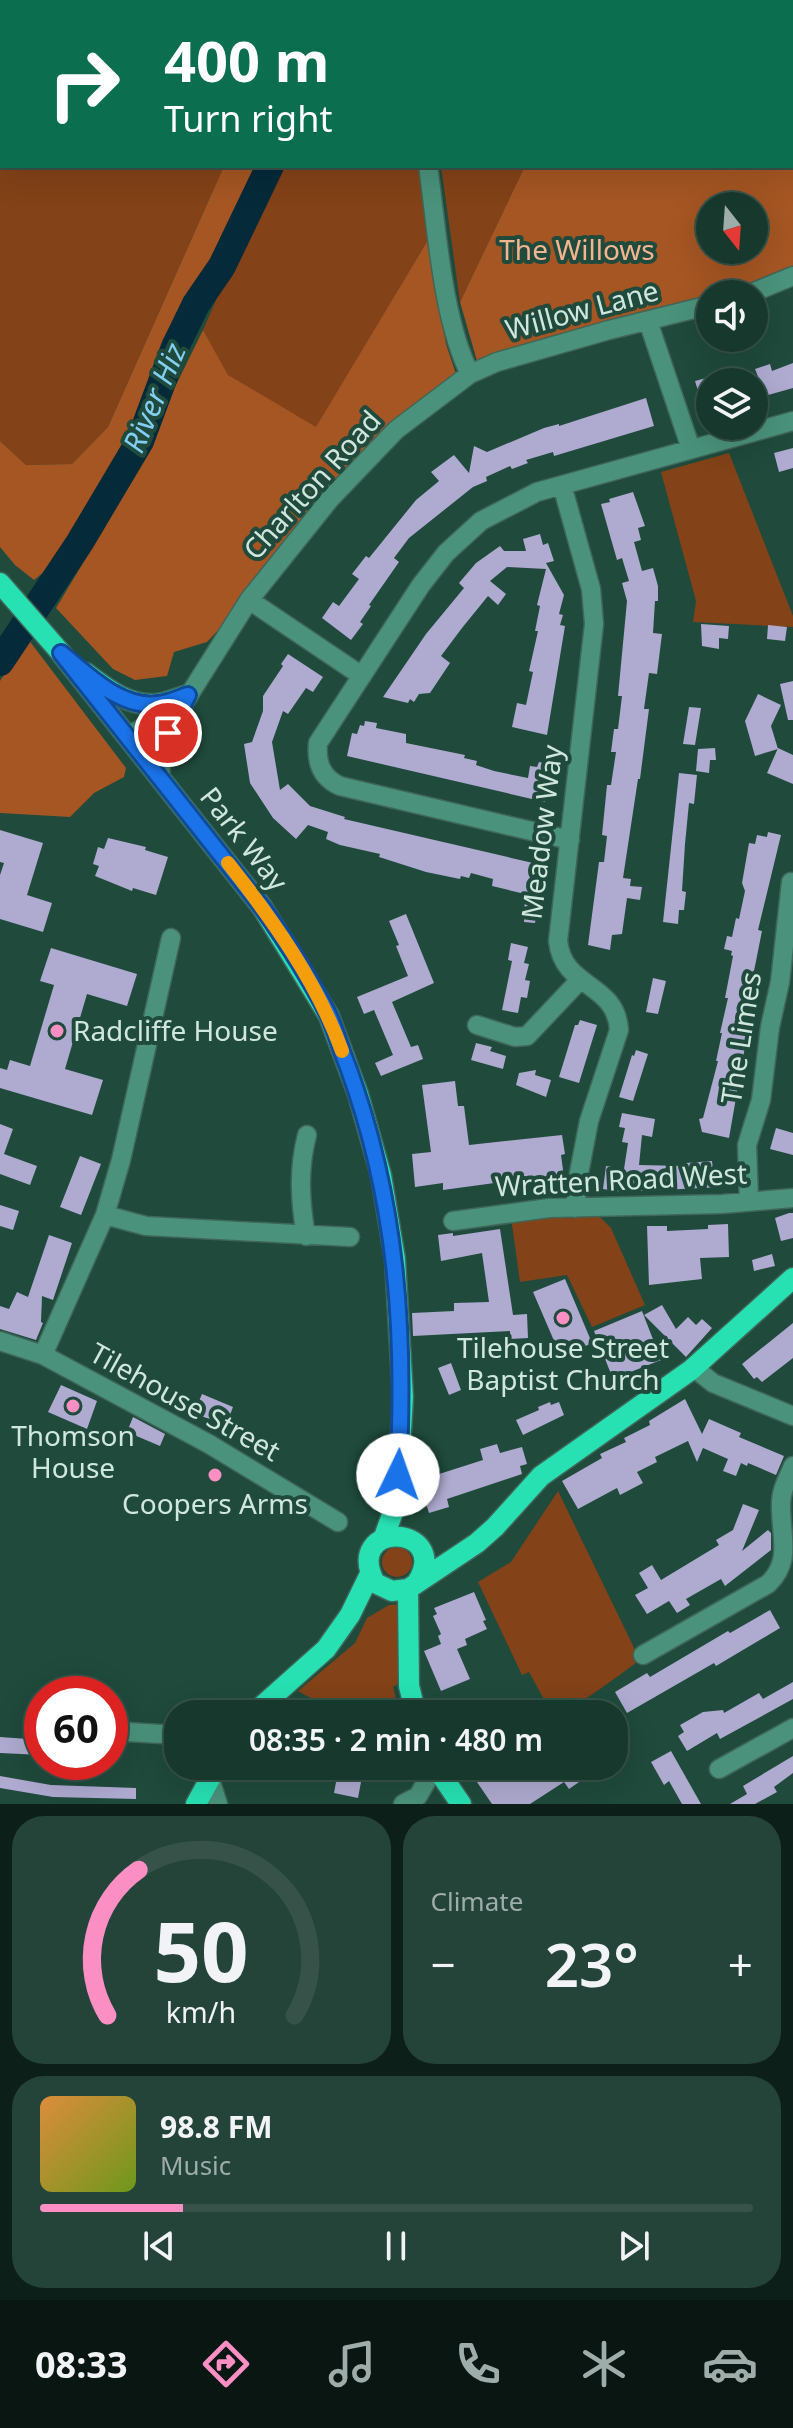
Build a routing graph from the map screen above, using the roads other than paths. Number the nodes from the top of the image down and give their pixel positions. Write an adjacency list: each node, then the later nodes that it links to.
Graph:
1 (428, 168): 6 (street)
2 (793, 276): 3 (street)
3 (768, 286)
4 (696, 309): 5 (street, Willow Lane)
5 (648, 321): 6 (street, Willow Lane); 8 (street)
6 (470, 374): 11 (street, Charlton Road)
7 (793, 421): 8 (street)
8 (691, 449): 9 (street)
9 (562, 485): 13 (street); 17 (street, Meadow Way)
10 (0, 583): 12 (main road, Park Way)
11 (249, 600): 13 (street); 14 (street, Charlton Road)
12 (54, 646): 14 (main road); 15 (main road, Park Way)
13 (362, 676): 17 (street)
14 (184, 703): 15 (street); 16 (street, Charlton Road)
15 (126, 736): 16 (main road, Park Way)
16 (160, 777): 36 (main road, Park Way)
17 (570, 840): 20 (street, Meadow Way)
18 (791, 882): 24 (street, The Limes)
19 (171, 938): 26 (street)
20 (579, 981): 21 (street); 25 (street, Meadow Way)
21 (477, 1025)
22 (307, 1135): 28 (street)
23 (793, 1198): 24 (street, Wratten Road West)
24 (749, 1201): 25 (street, Wratten Road West)
25 (575, 1208): 27 (street, Wratten Road West)
26 (105, 1215): 28 (street); 32 (street)
27 (453, 1221)
28 (306, 1236): 29 (street)
29 (350, 1237)
30 (793, 1278): 33 (main road)
31 (0, 1341): 32 (street, Tilehouse Street)
32 (43, 1355): 37 (street, Tilehouse Street)
33 (693, 1367): 34 (street); 40 (main road)
34 (793, 1416)
35 (793, 1466): 43 (street)
36 (397, 1501): 38 (main road, Park Way); 39 (main road, Park Way)
37 (338, 1522)
38 (384, 1537): 39 (main road); 41 (main road)
39 (417, 1544): 40 (main road); 42 (main road)
40 (467, 1548): 42 (main road)
41 (370, 1574): 42 (main road); 44 (main road)
42 (413, 1585): 45 (main road)
43 (643, 1655)
44 (269, 1700)
45 (412, 1700)
46 (793, 1728): 49 (street)
47 (128, 1732): 48 (street)
48 (164, 1734)
49 (719, 1769)
50 (209, 1780): 54 (main road)
51 (214, 1780): 55 (street)
52 (427, 1780): 56 (street)
53 (445, 1780): 57 (main road)
54 (196, 1804)
55 (218, 1804)
56 (403, 1804)
57 (461, 1804)

